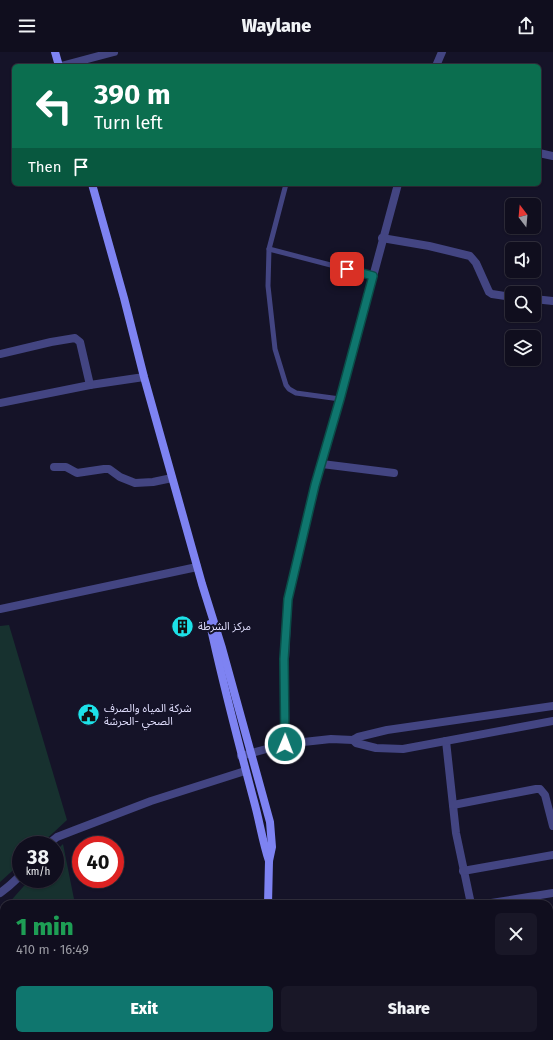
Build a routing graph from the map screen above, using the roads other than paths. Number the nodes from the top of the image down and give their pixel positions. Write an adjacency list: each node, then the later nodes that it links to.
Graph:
1 (55, 52): 4 (main road)
2 (114, 52): 5 (street)
3 (442, 52): 6 (street)
4 (59, 64)
5 (68, 64)
6 (437, 64)
7 (541, 153): 8 (street)
8 (553, 156)
9 (93, 186): 19 (main road)
10 (285, 186): 13 (lane)
11 (397, 186): 12 (street)
12 (382, 238): 14 (street); 15 (street)
13 (269, 249): 14 (lane); 21 (lane)
14 (373, 276): 21 (street)
15 (505, 296)
16 (541, 300): 17 (street)
17 (553, 301)
18 (0, 354): 20 (street)
19 (144, 377): 20 (street); 26 (main road)
20 (90, 385): 22 (street)
21 (340, 399): 23 (street)
22 (0, 404)
23 (322, 464): 25 (street); 34 (street)
24 (54, 467): 26 (street)
25 (394, 473)
26 (172, 478): 27 (main road)
27 (197, 567): 28 (main road); 29 (street)
28 (202, 584): 35 (main road); 36 (main road)
29 (0, 609)
30 (553, 706): 32 (street)
31 (553, 721): 33 (street)
32 (353, 740): 33 (street); 34 (street)
33 (446, 741): 38 (street)
34 (285, 744): 35 (street)
35 (251, 754): 36 (street); 42 (main road)
36 (241, 756): 37 (main road)
37 (245, 771): 40 (street); 42 (main road)
38 (452, 805): 39 (street); 43 (street)
39 (553, 826)
40 (60, 836)
41 (553, 854): 43 (street)
42 (269, 861): 47 (main road); 48 (main road)
43 (463, 871): 49 (street)
44 (12, 883): 45 (street)
45 (0, 893)
46 (553, 893): 50 (street)
47 (268, 900)
48 (273, 900)
49 (470, 900)
50 (510, 900)

